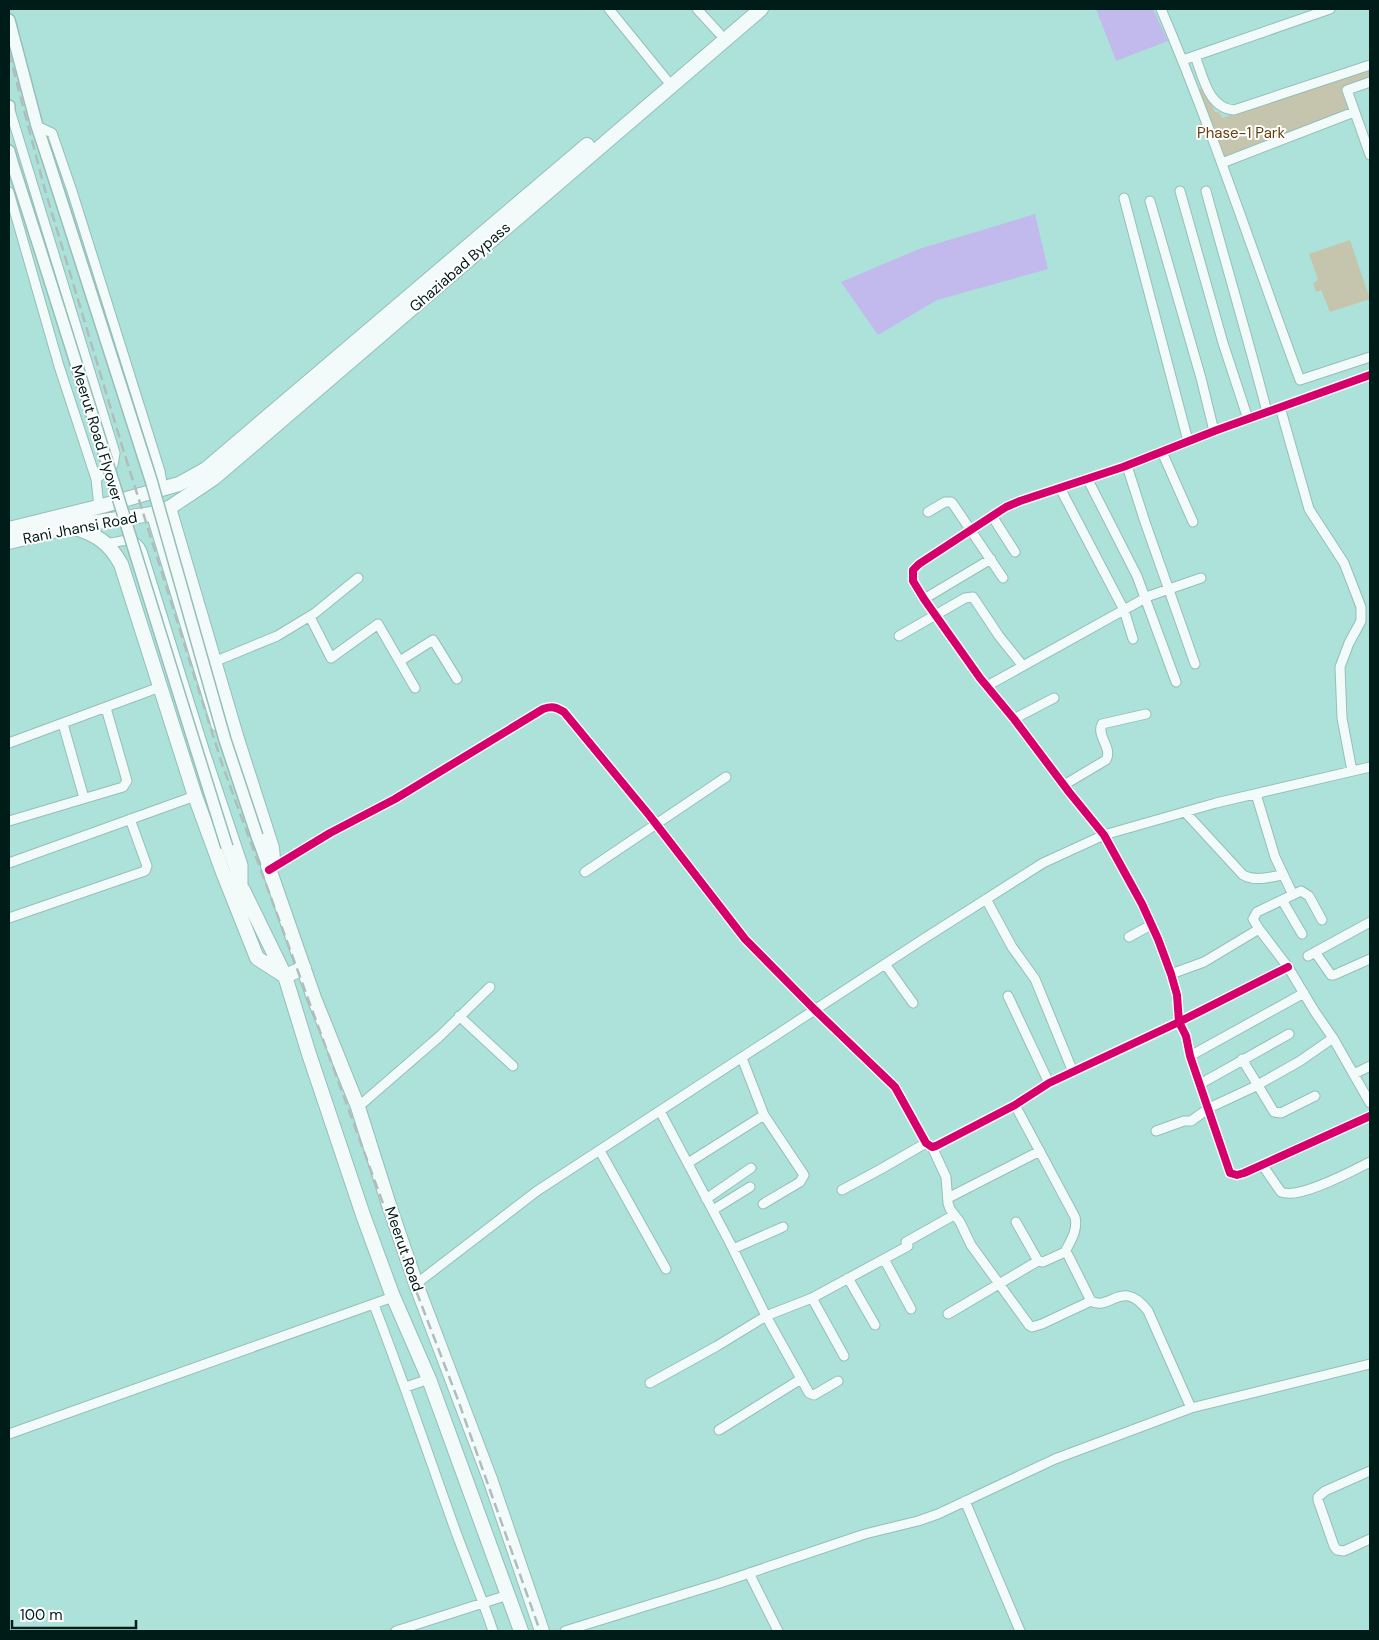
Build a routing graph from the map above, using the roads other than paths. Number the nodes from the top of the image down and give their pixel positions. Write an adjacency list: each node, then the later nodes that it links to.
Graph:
1 (609, 9): 12 (street)
2 (697, 9): 8 (street)
3 (748, 9): 8 (highway, Ghaziabad Bypass)
4 (760, 9): 16 (highway, Ghaziabad Bypass)
5 (1161, 9): 10 (street)
6 (1330, 9): 9 (street)
7 (9, 20): 17 (main road)
8 (719, 33): 12 (highway, Ghaziabad Bypass)
9 (1195, 56): 10 (street); 11 (street)
10 (1183, 60): 21 (street)
11 (1370, 65)
12 (666, 79): 16 (highway, Ghaziabad Bypass)
13 (1370, 82): 15 (street)
14 (9, 107): 36 (street)
15 (1354, 112): 18 (street); 21 (street)
16 (628, 116): 39 (highway, Ghaziabad Bypass); 41 (highway, Ghaziabad Bypass)
17 (37, 126): 39 (street); 94 (main road, bridge)
18 (1366, 131): 19 (street)
19 (1370, 155)
20 (10, 157): 98 (main road, Meerut Road Flyover, bridge)
21 (1222, 163): 27 (street)
22 (1180, 191): 31 (street)
23 (1206, 191): 30 (street)
24 (9, 192): 36 (street)
25 (1124, 198): 33 (street)
26 (1150, 201): 32 (street)
27 (1370, 357)
28 (1370, 375): 29 (street)
29 (1280, 407): 30 (street); 82 (street)
30 (1267, 412): 31 (street)
31 (1248, 418): 32 (street)
32 (1214, 431): 33 (street)
33 (1188, 441): 34 (street)
34 (1162, 452): 35 (street); 45 (street)
35 (1127, 466): 37 (street); 58 (street)
36 (96, 479): 40 (street)
37 (1088, 480): 38 (street); 59 (street)
38 (1060, 488): 44 (street); 61 (street)
39 (163, 489): 40 (highway, Ghaziabad Bypass)
40 (99, 506): 47 (highway, Ghaziabad Bypass)
41 (169, 508): 43 (highway, Ghaziabad Bypass); 49 (highway)
42 (928, 512): 48 (street)
43 (151, 514): 46 (highway, Rani Jhansi Road); 52 (street)
44 (992, 516): 48 (street); 53 (street)
45 (1193, 522)
46 (72, 526): 50 (highway, Rani Jhansi Road); 51 (highway)
47 (9, 529)
48 (972, 529): 54 (street); 60 (street)
49 (178, 536): 52 (highway); 67 (highway)
50 (9, 542)
51 (107, 544): 73 (highway); 98 (street)
52 (160, 544): 94 (street)
53 (1015, 552)
54 (991, 559): 56 (street); 60 (street)
55 (358, 578): 63 (street)
56 (1003, 578)
57 (1201, 578): 58 (street)
58 (1170, 588): 59 (street); 68 (street)
59 (1146, 597): 61 (street); 71 (street)
60 (924, 599): 62 (street)
61 (1124, 610): 65 (street); 69 (street)
62 (935, 615): 64 (street); 69 (street); 72 (street)
63 (310, 616): 66 (street); 67 (street)
64 (899, 636)
65 (1133, 639)
66 (400, 661): 70 (street); 74 (street)
67 (214, 662): 94 (highway)
68 (1196, 664)
69 (1023, 666): 72 (street)
70 (457, 679)
71 (1176, 682)
72 (987, 686): 78 (street)
73 (160, 687): 76 (street); 86 (highway)
74 (415, 688)
75 (1054, 698): 78 (street)
76 (106, 708): 79 (street); 87 (street)
77 (1146, 714): 84 (street)
78 (1014, 719): 84 (street)
79 (63, 724): 80 (street); 87 (street)
80 (9, 743)
81 (1370, 766): 82 (street)
82 (1352, 771): 85 (street)
83 (726, 777): 91 (street)
84 (1064, 785): 92 (street)
85 (1256, 794): 88 (street); 97 (street)
86 (195, 796): 89 (street); 96 (highway)
87 (84, 798): 90 (street)
88 (1185, 812): 92 (street); 97 (street)
89 (130, 819): 93 (street); 102 (street)
90 (9, 821)
91 (656, 824): 94 (street); 95 (street); 119 (street)
92 (1104, 835): 100 (street); 105 (street)
93 (9, 863)
94 (269, 868): 112 (highway, Meerut Road)
95 (585, 872)
96 (224, 875): 98 (highway); 114 (highway)
97 (1283, 875): 99 (street)
98 (243, 890): 114 (highway, Meerut Road)
99 (1293, 895): 101 (street); 103 (street)
100 (986, 899): 110 (street); 129 (street)
101 (1282, 900): 106 (street); 107 (street)
102 (9, 918)
103 (1322, 920)
104 (1370, 922): 109 (street)
105 (1151, 925): 108 (street); 113 (street)
106 (1259, 929): 111 (street); 113 (street)
107 (1302, 934)
108 (1129, 937)
109 (1370, 959)
110 (885, 964): 118 (street); 119 (street)
111 (1288, 967): 116 (street); 121 (street)
112 (304, 968): 114 (highway); 137 (highway, Meerut Road)
113 (1171, 974): 121 (street)
114 (285, 976): 167 (highway, Meerut Road)
115 (490, 987): 120 (street)
116 (1304, 994): 123 (street); 124 (street)
117 (1008, 996): 131 (street)
118 (913, 1003)
119 (815, 1010): 125 (street); 143 (street)
120 (459, 1016): 127 (street); 137 (street)
121 (1179, 1022): 124 (street); 129 (street)
122 (1289, 1034): 126 (street)
123 (1333, 1038): 130 (street); 133 (street)
124 (1190, 1056): 132 (street)
125 (742, 1058): 139 (street); 140 (street)
126 (1242, 1059): 132 (street); 133 (street)
127 (513, 1066)
128 (1370, 1066): 130 (street)
129 (1073, 1072): 131 (street)
130 (1354, 1074): 135 (street)
131 (1049, 1083): 136 (street)
132 (1200, 1084): 138 (street)
133 (1257, 1086): 134 (street); 138 (street)
134 (1315, 1096)
135 (1370, 1103)
136 (1016, 1105): 143 (street); 145 (street)
137 (358, 1107): 165 (highway, Meerut Road)
138 (1209, 1108): 142 (street); 148 (street)
139 (660, 1111): 144 (street); 147 (street)
140 (764, 1115): 147 (street); 154 (street)
141 (1370, 1116): 148 (street)
142 (1156, 1131)
143 (929, 1145): 151 (street); 152 (street)
144 (600, 1151): 163 (street); 165 (street)
145 (1040, 1151): 152 (street); 160 (street)
146 (1370, 1162): 148 (street)
147 (688, 1163): 153 (street)
148 (1263, 1166)
149 (752, 1168): 153 (street)
150 (750, 1188): 155 (street)
151 (842, 1190)
152 (948, 1198): 156 (street)
153 (706, 1199): 155 (street)
154 (763, 1204)
155 (713, 1210): 159 (street)
156 (954, 1215): 161 (street); 166 (street)
157 (1016, 1222): 162 (street)
158 (783, 1228): 159 (street)
159 (733, 1249): 173 (street)
160 (1065, 1252): 162 (street); 169 (street)
161 (884, 1259): 164 (street); 171 (street)
162 (1038, 1261): 166 (street)
163 (666, 1269)
164 (848, 1278): 168 (street); 174 (street)
165 (416, 1284): 194 (highway, Meerut Road)
166 (999, 1285): 169 (street); 172 (street)
167 (393, 1297): 170 (street); 177 (highway, Meerut Road)
168 (812, 1298): 173 (street); 175 (street)
169 (1091, 1300): 182 (street)
170 (374, 1305): 181 (street); 184 (street)
171 (911, 1309)
172 (948, 1314)
173 (766, 1316): 178 (street); 180 (street)
174 (875, 1325)
175 (844, 1356)
176 (1370, 1364): 182 (street)
177 (429, 1379): 181 (street); 189 (highway, Meerut Road)
178 (801, 1379): 179 (street); 183 (street)
179 (838, 1381)
180 (650, 1383)
181 (406, 1387): 190 (street)
182 (1191, 1408): 186 (street)
183 (719, 1430)
184 (9, 1434)
185 (1370, 1471): 187 (street)
186 (965, 1501): 188 (street); 197 (street)
187 (1370, 1539)
188 (749, 1573): 195 (street); 196 (street)
189 (508, 1595): 190 (street); 193 (highway, Meerut Road)
190 (484, 1603): 191 (street); 192 (street)
191 (396, 1631)
192 (493, 1631)
193 (521, 1631)
194 (542, 1631)
195 (565, 1631)
196 (778, 1631)
197 (1020, 1631)

